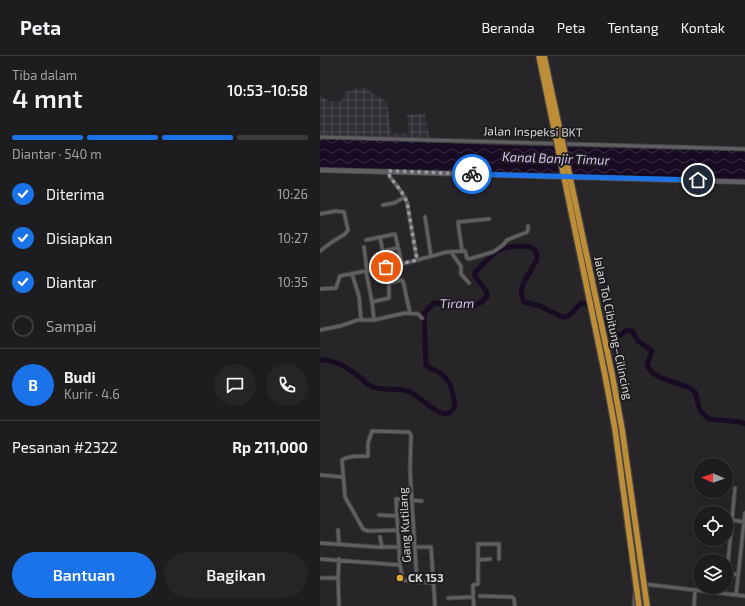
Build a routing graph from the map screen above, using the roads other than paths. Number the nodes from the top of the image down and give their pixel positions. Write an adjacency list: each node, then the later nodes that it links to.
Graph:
1 (539, 56): 81 (highway, Jalan Tol Cibitung–Cilincing, bridge)
2 (544, 56): 82 (highway, Jalan Tol Cibitung–Cilincing, bridge)
3 (320, 137): 4 (street, Jalan Inspeksi BKT)
4 (745, 149)
5 (320, 170): 6 (street)
6 (388, 171): 7 (street); 8 (street)
7 (745, 182)
8 (405, 197): 9 (street); 23 (street)
9 (383, 205)
10 (320, 214): 18 (street)
11 (425, 217): 22 (street)
12 (489, 218): 20 (street)
13 (528, 226): 20 (street)
14 (380, 237): 15 (street); 17 (street); 19 (street)
15 (366, 240)
16 (364, 247): 26 (street)
17 (398, 248): 19 (street); 24 (street)
18 (320, 251)
19 (383, 251): 25 (street)
20 (462, 251): 21 (street)
21 (451, 252): 22 (street); 29 (street)
22 (432, 256): 23 (street)
23 (417, 260): 24 (street)
24 (402, 264): 25 (street)
25 (386, 267): 26 (street); 28 (street)
26 (367, 271): 27 (street); 31 (street)
27 (352, 274): 30 (street); 34 (street)
28 (389, 283): 31 (street); 32 (street)
29 (469, 283)
30 (320, 289)
31 (372, 302): 35 (street)
32 (410, 313): 33 (street); 35 (street)
33 (422, 318)
34 (361, 320): 35 (street); 36 (street)
35 (374, 320)
36 (320, 330)
37 (320, 474): 38 (street)
38 (343, 477): 40 (street, Gang Kutilang); 49 (street)
39 (735, 488): 42 (street)
40 (413, 500): 41 (street); 45 (street); 56 (street, Gang Kutilang)
41 (422, 501)
42 (733, 509)
43 (745, 513): 47 (street)
44 (379, 516): 45 (street)
45 (397, 516): 49 (street)
46 (733, 520): 47 (street)
47 (745, 522): 63 (street)
48 (338, 530): 52 (street)
49 (398, 530): 55 (street)
50 (380, 536): 54 (street)
51 (320, 543): 52 (street)
52 (339, 544): 54 (street)
53 (730, 546): 63 (street)
54 (382, 547): 55 (street)
55 (399, 547): 62 (street)
56 (415, 547): 66 (street, Gang Kutilang); 67 (street)
57 (499, 558): 60 (street)
58 (320, 559): 59 (street)
59 (339, 560): 62 (street); 65 (street)
60 (478, 560): 61 (street); 74 (street)
61 (490, 560)
62 (400, 565): 66 (street)
63 (738, 575): 71 (street)
64 (320, 578): 65 (street)
65 (338, 578): 76 (street)
66 (417, 582): 67 (street)
67 (433, 583): 77 (street)
68 (693, 590): 80 (street)
69 (695, 594): 83 (street)
70 (728, 594): 71 (street)
71 (736, 595): 73 (street)
72 (480, 596): 79 (street)
73 (745, 596)
74 (473, 597): 75 (street); 78 (street)
75 (448, 598)
76 (338, 606)
77 (435, 606)
78 (474, 606)
79 (515, 606)
80 (634, 606)
81 (639, 606)
82 (647, 606)
83 (694, 606)

